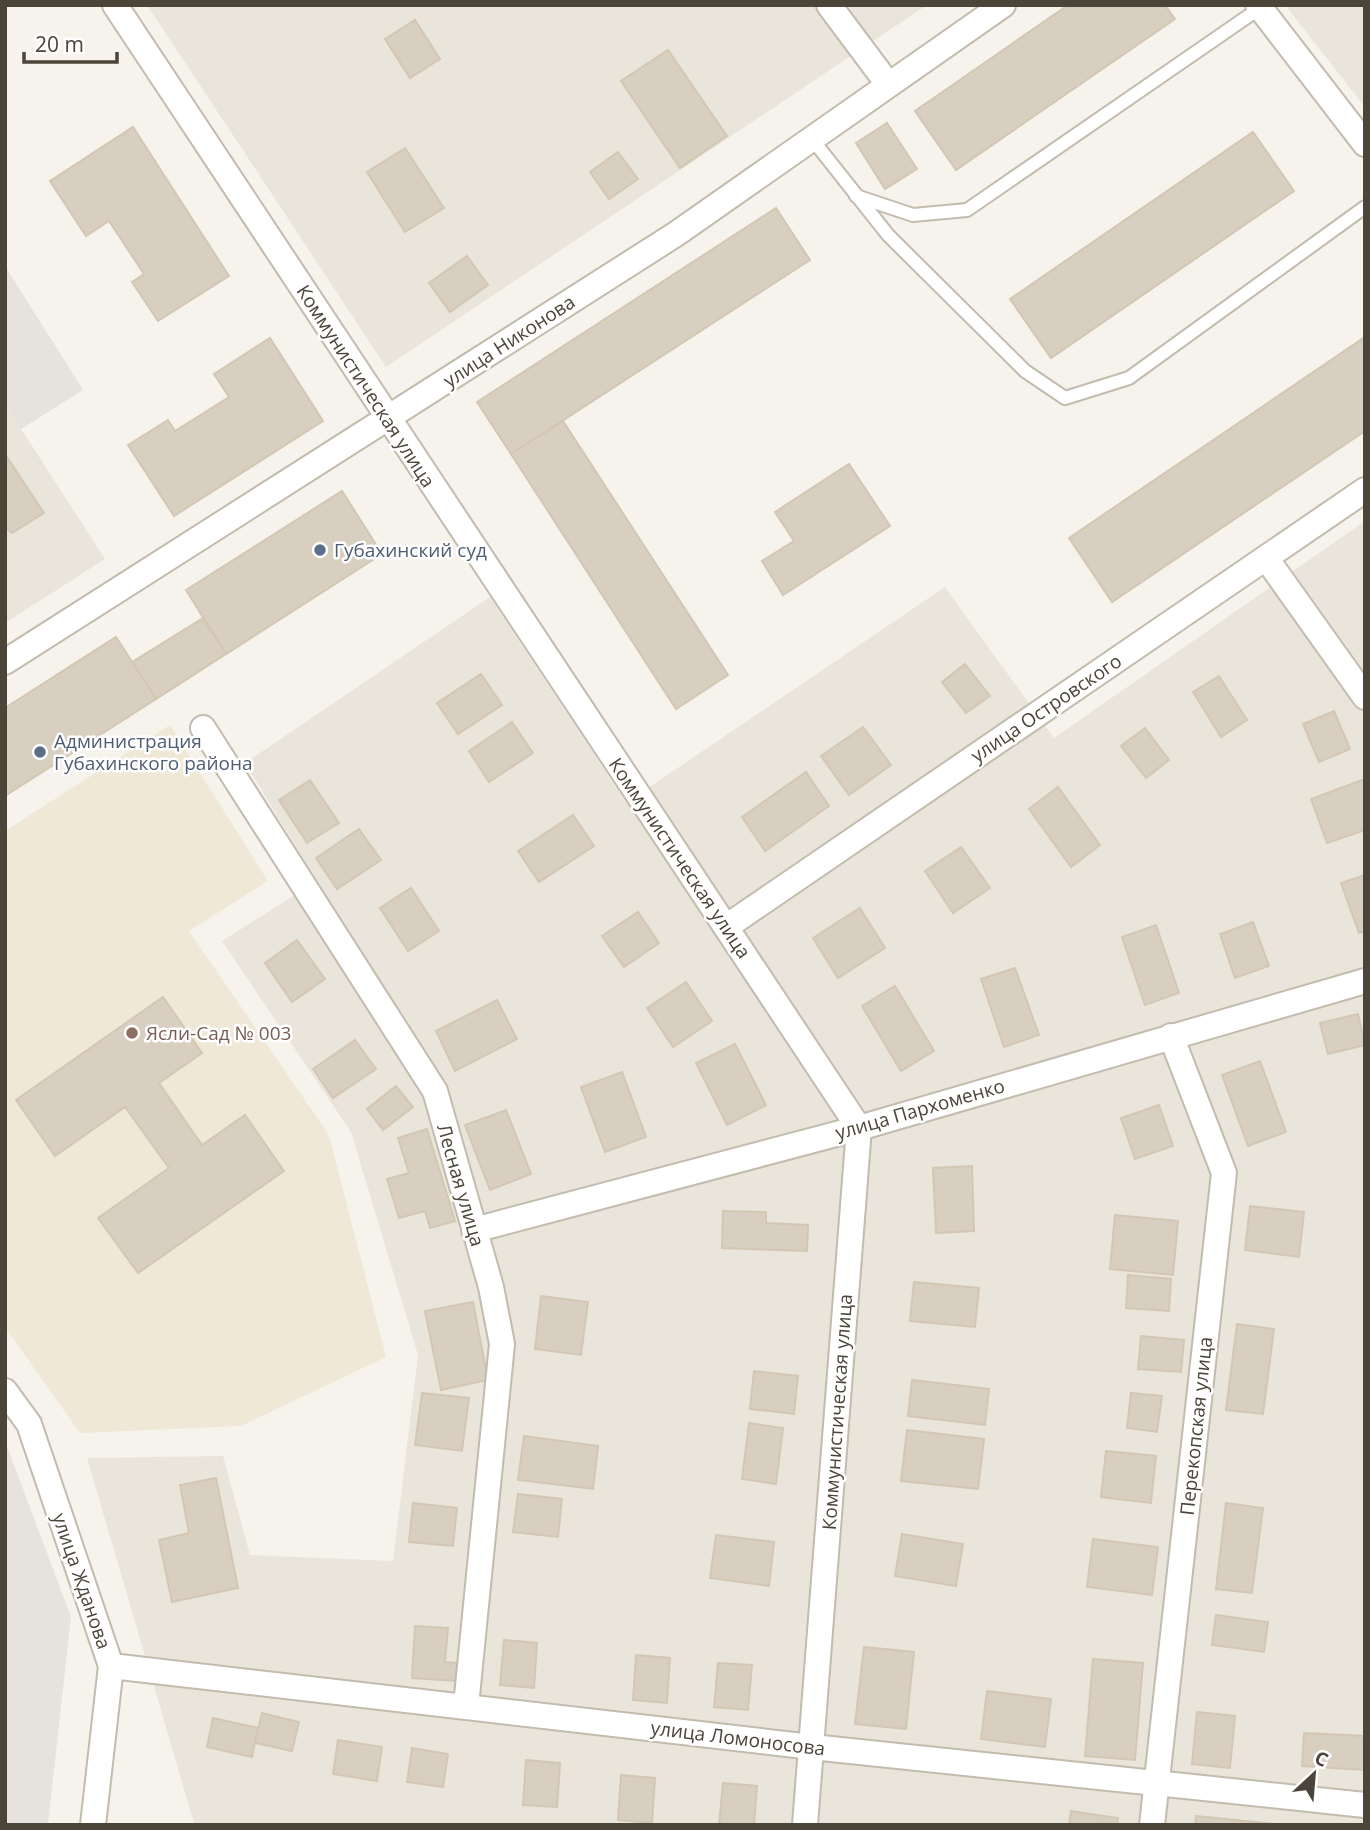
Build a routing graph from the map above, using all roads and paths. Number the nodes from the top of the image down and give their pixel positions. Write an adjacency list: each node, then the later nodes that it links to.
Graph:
1 (115, 5): 10 (street, Коммунистическая улица)
2 (829, 5): 5 (street)
3 (1003, 5): 5 (street, улица Никонова)
4 (1259, 7): 7 (street); 8 (lane)
5 (888, 84): 6 (street, улица Никонова)
6 (812, 139): 8 (lane); 10 (street, улица Никонова)
7 (1365, 144)
8 (856, 196): 9 (lane)
9 (1365, 207)
10 (387, 419): 13 (street, улица Никонова); 16 (street, Коммунистическая улица)
11 (1365, 489): 12 (street, улица Островского)
12 (1266, 558): 14 (street); 16 (street, улица Островского)
13 (5, 662)
14 (1365, 697)
15 (203, 728): 20 (street, Лесная улица)
16 (726, 927): 19 (street, Коммунистическая улица)
17 (1365, 981): 18 (street, улица Пархоменко)
18 (1171, 1036): 19 (street, улица Пархоменко); 25 (street, Перекопская улица)
19 (859, 1128): 20 (street, улица Пархоменко); 24 (street, Коммунистическая улица)
20 (474, 1230): 23 (street, Лесная улица)
21 (5, 1391): 22 (street, улица Жданова)
22 (111, 1666): 23 (street, улица Ломоносова); 27 (street, улица Жданова)
23 (466, 1706): 24 (street, улица Ломоносова)
24 (811, 1747): 25 (street, улица Ломоносова); 28 (street, Коммунистическая улица)
25 (1157, 1782): 26 (street, улица Ломоносова); 29 (street, Перекопская улица)
26 (1365, 1805)
27 (93, 1825)
28 (804, 1825)
29 (1152, 1825)

